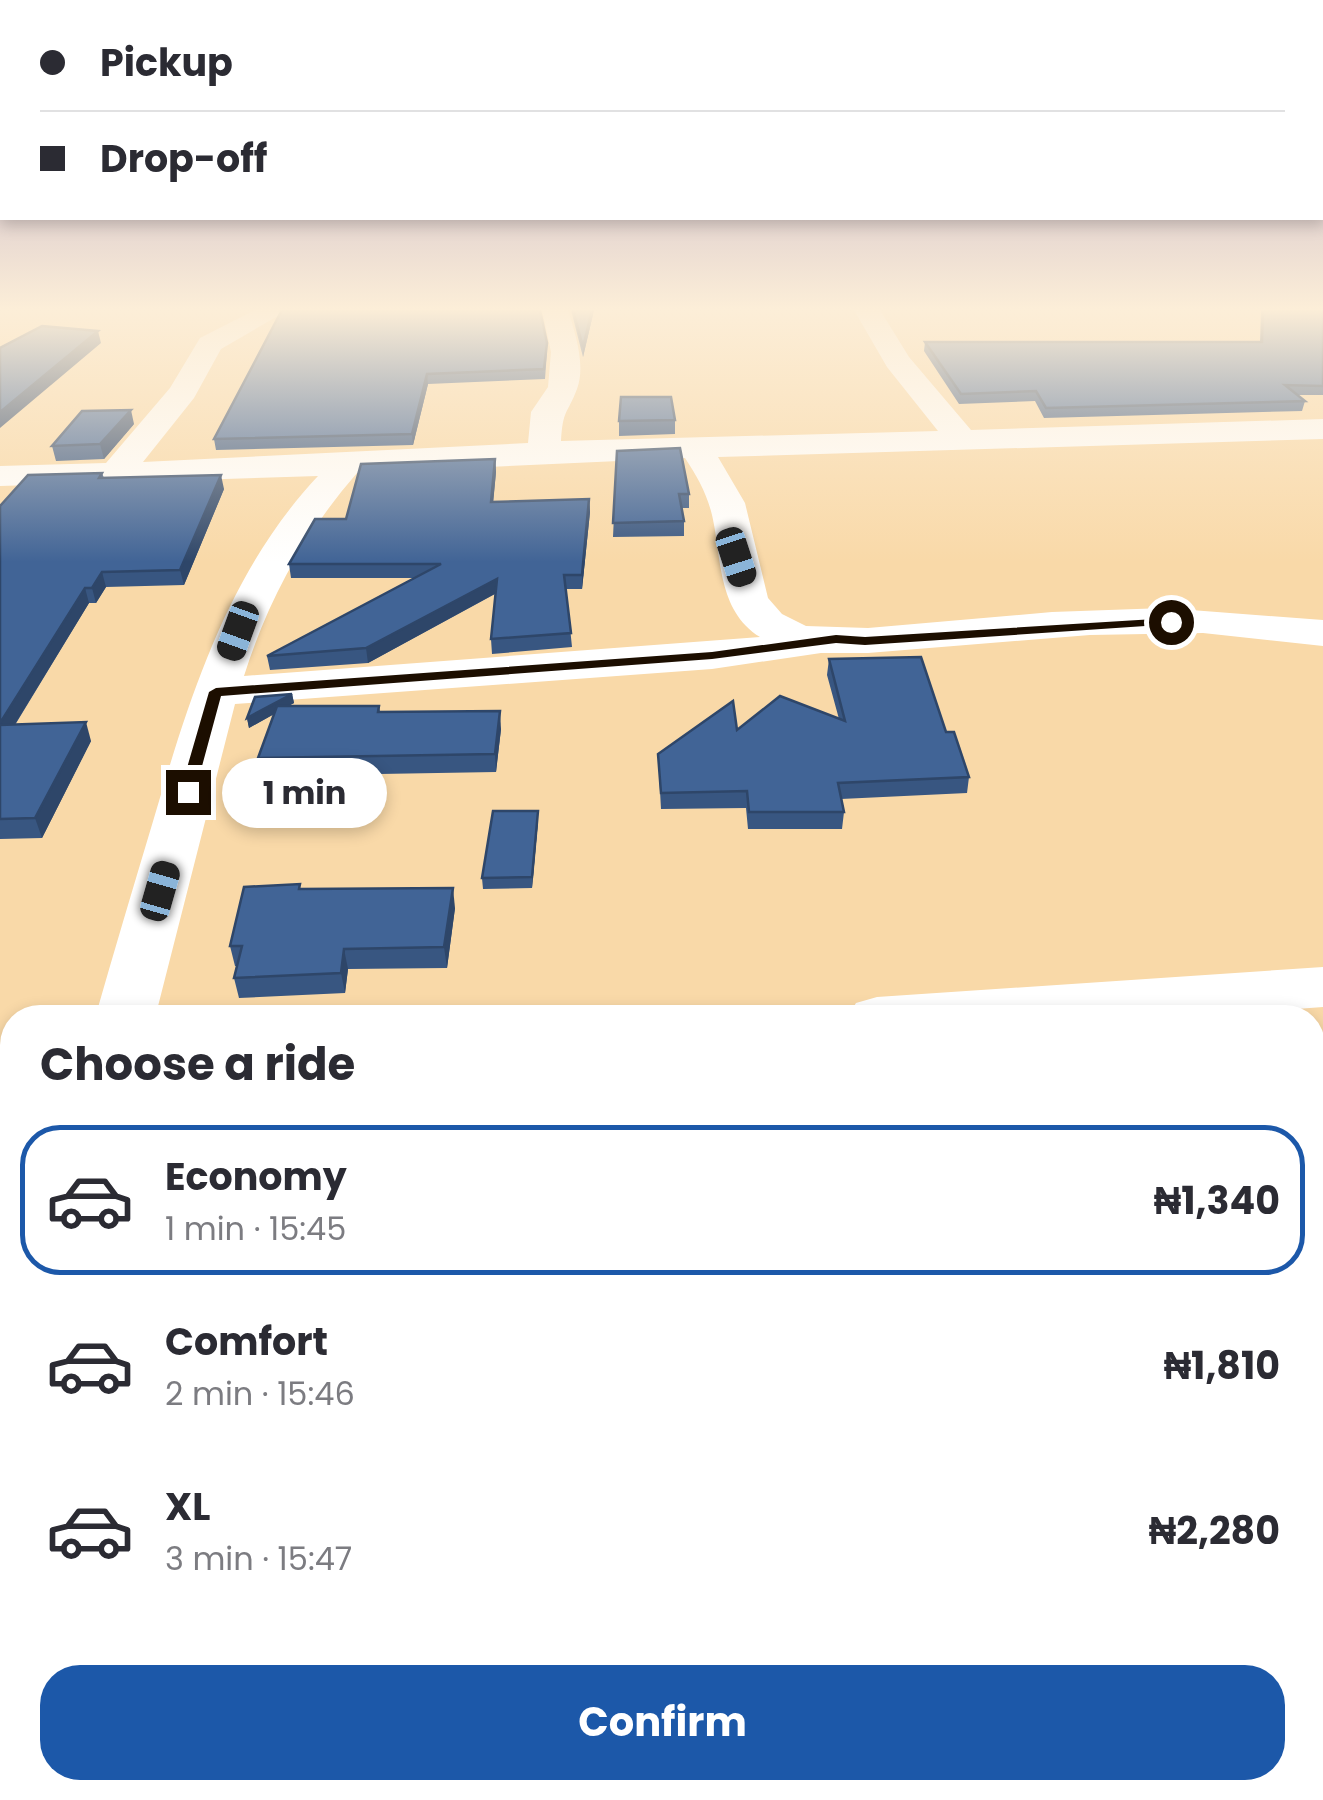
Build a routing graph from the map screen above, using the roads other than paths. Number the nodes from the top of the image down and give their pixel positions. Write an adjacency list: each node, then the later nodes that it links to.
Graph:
1 (181, 394): 9 (street)
2 (559, 394): 7 (street)
3 (925, 394): 5 (street)
4 (1323, 428): 5 (street)
5 (961, 438): 6 (street)
6 (697, 450): 7 (street); 12 (street)
7 (544, 452): 8 (street)
8 (349, 462): 9 (street); 13 (street)
9 (117, 472): 10 (street)
10 (0, 476)
11 (1323, 633): 12 (street)
12 (836, 639): 13 (street)
13 (216, 692): 15 (street)
14 (1323, 986): 16 (street)
15 (129, 1005)
16 (1059, 1005)

